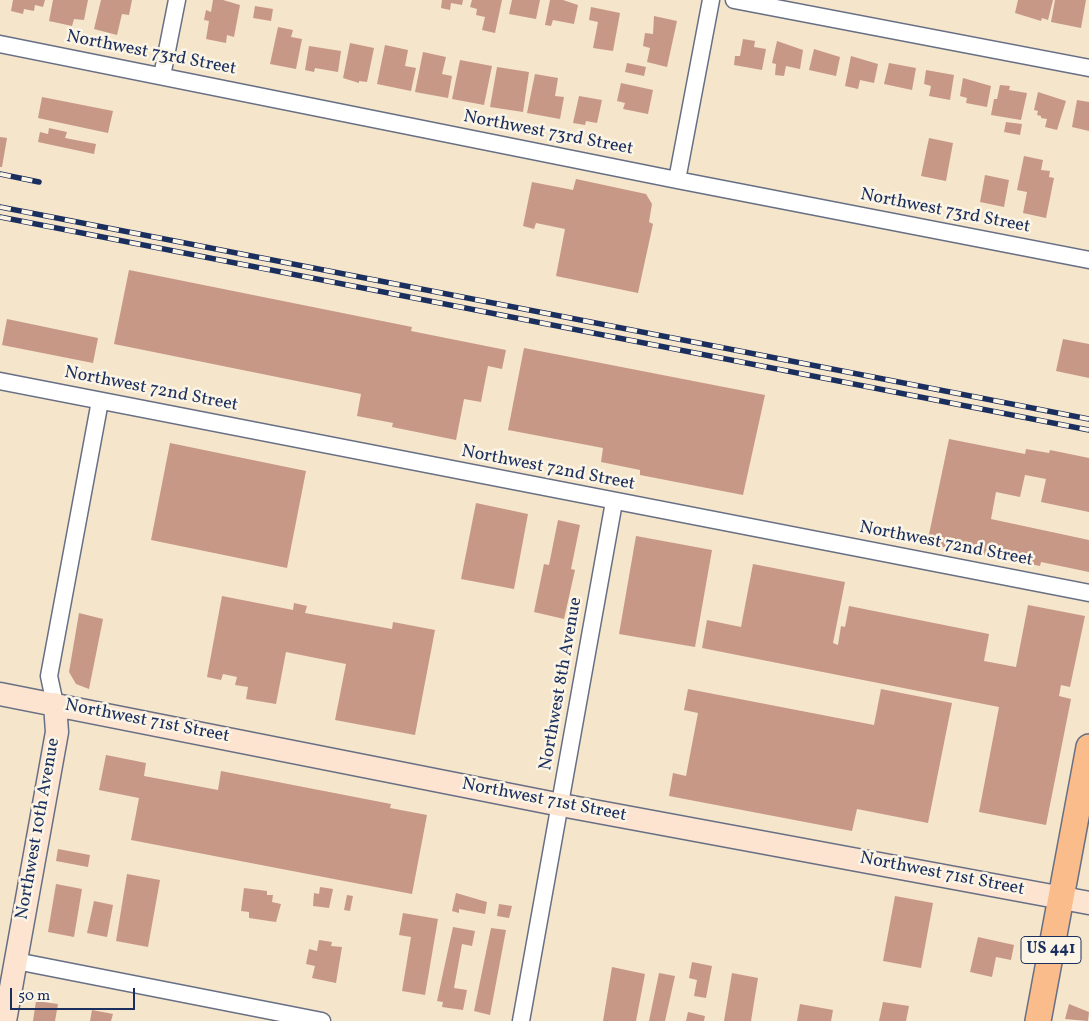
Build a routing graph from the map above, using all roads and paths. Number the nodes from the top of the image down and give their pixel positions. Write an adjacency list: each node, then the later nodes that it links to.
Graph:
1 (177, 0): 6 (street)
2 (711, 0): 7 (street)
3 (734, 0): 5 (street)
4 (0, 44): 6 (street, Northwest 73rd Street)
5 (1089, 68)
6 (162, 76): 7 (street, Northwest 73rd Street)
7 (677, 180): 8 (street, Northwest 73rd Street)
8 (1089, 260)
9 (0, 382): 10 (street, Northwest 72nd Street)
10 (100, 401): 11 (street, Northwest 72nd Street); 14 (street, Northwest 10th Avenue)
11 (614, 502): 12 (street, Northwest 72nd Street); 16 (street, Northwest 8th Avenue)
12 (1089, 593)
13 (0, 694): 14 (street, Northwest 71st Street)
14 (55, 704): 16 (street, Northwest 71st Street); 19 (street, Northwest 10th Avenue)
15 (1089, 747): 17 (main road, US 441)
16 (561, 805): 17 (street, Northwest 71st Street); 22 (street, Northwest 8th Avenue)
17 (1060, 897): 18 (street, Northwest 71st Street); 23 (main road, US 441)
18 (1089, 903)
19 (16, 961): 20 (street, Northwest 10th Avenue); 21 (street)
20 (5, 1021)
21 (322, 1021)
22 (521, 1021)
23 (1038, 1021)

